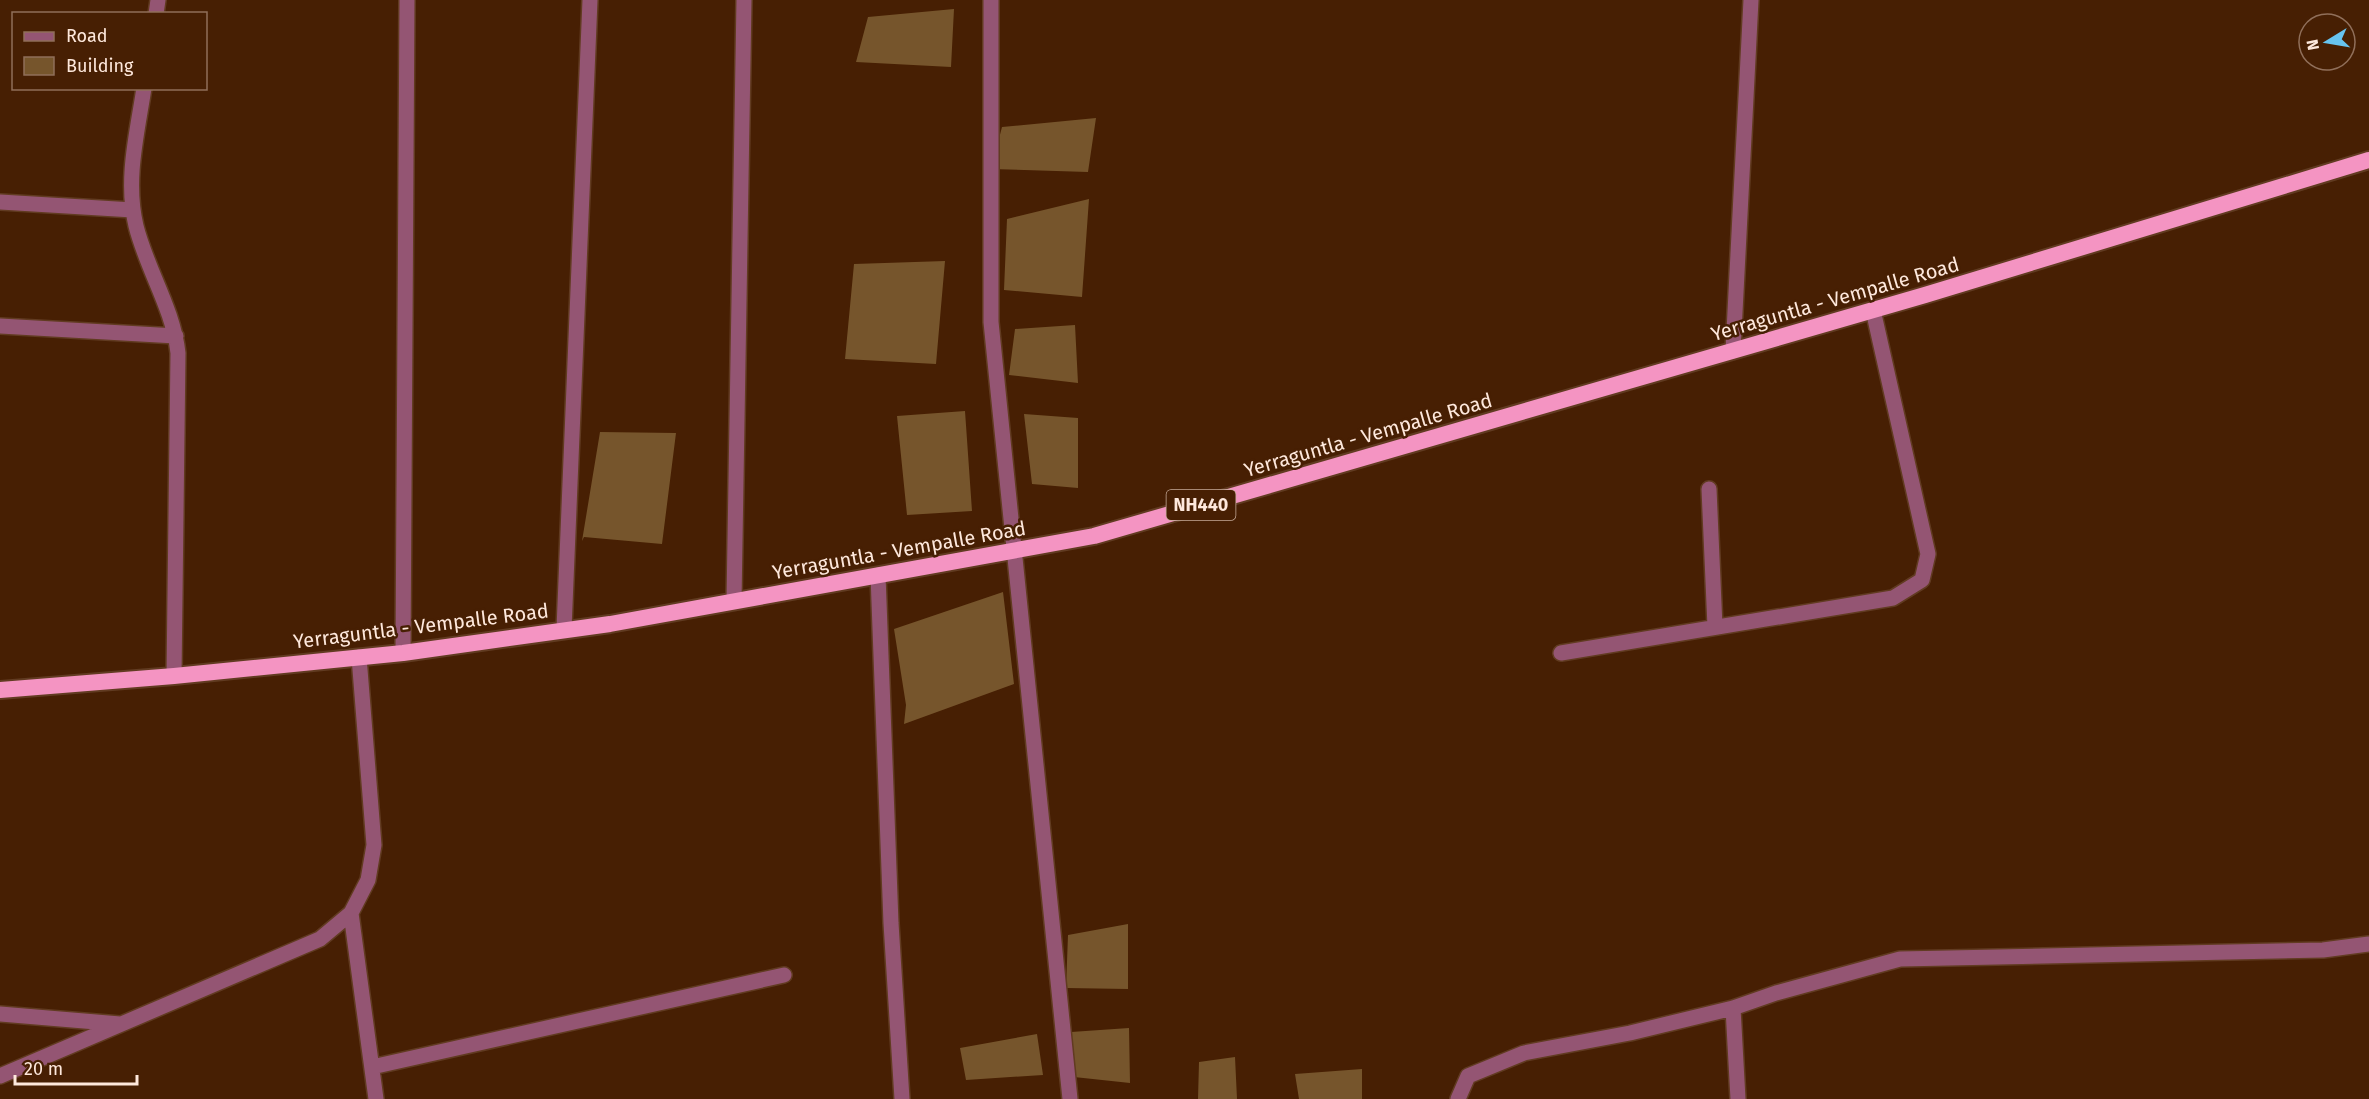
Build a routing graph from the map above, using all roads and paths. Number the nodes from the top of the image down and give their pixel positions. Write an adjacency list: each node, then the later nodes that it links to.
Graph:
1 (407, 0): 21 (street)
2 (590, 0): 19 (street)
3 (744, 0): 17 (street)
4 (991, 0): 15 (street)
5 (1751, 0): 13 (street)
6 (144, 90): 9 (street)
7 (2369, 160): 10 (highway, Yerraguntla - Vempalle Road / NH440)
8 (0, 202): 9 (street)
9 (133, 210): 12 (street)
10 (1873, 310): 13 (highway, Yerraguntla - Vempalle Road / NH440); 18 (street)
11 (0, 326): 12 (street)
12 (176, 336): 23 (street)
13 (1733, 351): 15 (highway, Yerraguntla - Vempalle Road / NH440)
14 (1709, 489): 18 (street)
15 (1014, 550): 16 (highway, Yerraguntla - Vempalle Road / NH440); 35 (street)
16 (878, 575): 17 (highway, Yerraguntla - Vempalle Road / NH440); 34 (street)
17 (734, 601): 19 (highway, Yerraguntla - Vempalle Road / NH440)
18 (1716, 627): 20 (street)
19 (564, 629): 21 (highway, Yerraguntla - Vempalle Road / NH440)
20 (1561, 652)
21 (403, 653): 22 (highway, Yerraguntla - Vempalle Road / NH440)
22 (359, 657): 23 (highway, Yerraguntla - Vempalle Road / NH440); 25 (street)
23 (174, 676): 24 (highway, Yerraguntla - Vempalle Road / NH440)
24 (0, 690)
25 (351, 913): 30 (street); 31 (street)
26 (2369, 944): 28 (street)
27 (784, 975): 31 (street)
28 (1733, 1008): 36 (street); 37 (street)
29 (0, 1014): 30 (street)
30 (122, 1024): 32 (street)
31 (372, 1067): 33 (street)
32 (0, 1076)
33 (376, 1099)
34 (902, 1099)
35 (1070, 1099)
36 (1458, 1099)
37 (1738, 1099)

